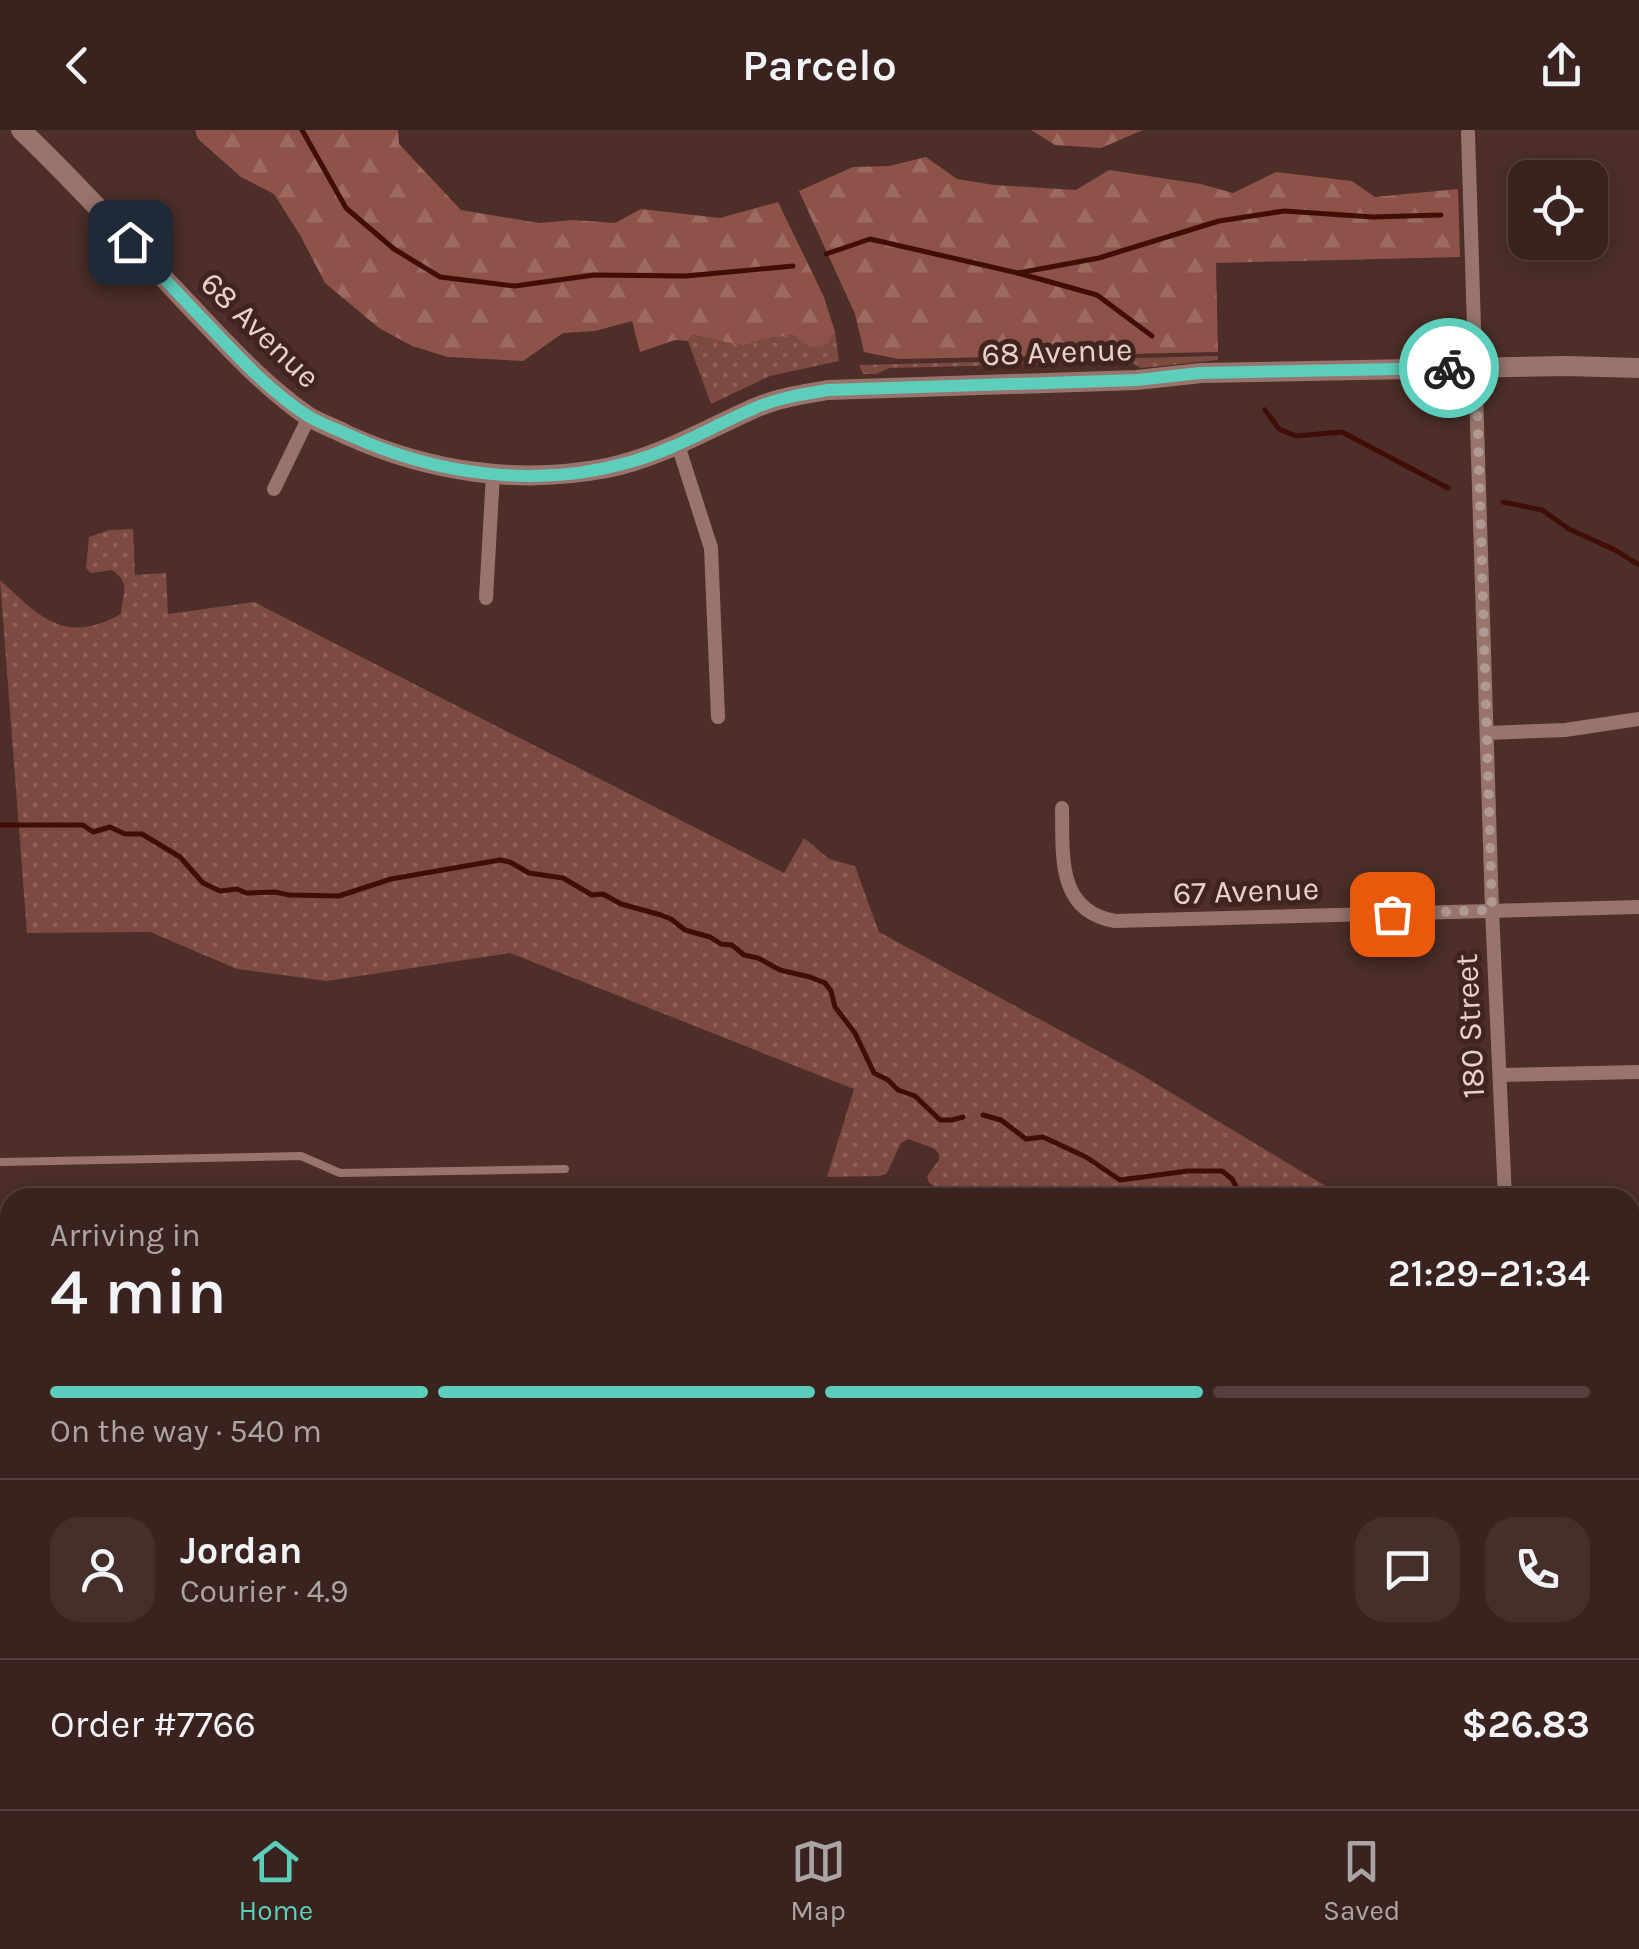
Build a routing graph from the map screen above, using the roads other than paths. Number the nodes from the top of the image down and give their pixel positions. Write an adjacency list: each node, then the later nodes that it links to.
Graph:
1 (21, 130): 5 (street, 68 Avenue)
2 (1468, 133): 3 (street, 180 Street)
3 (1476, 367): 4 (street, 68 Avenue); 6 (street, 68 Avenue); 12 (street, 180 Street)
4 (1639, 368)
5 (309, 417): 7 (street, 68 Avenue); 8 (street)
6 (678, 445): 7 (street, 68 Avenue); 10 (street)
7 (493, 474): 9 (street)
8 (274, 489)
9 (486, 598)
10 (718, 717)
11 (1639, 719): 12 (street)
12 (1487, 733): 15 (street, 180 Street)
13 (1062, 808): 15 (street, 67 Avenue)
14 (1639, 907): 15 (street, 67 Avenue)
15 (1492, 910): 17 (street, 180 Street)
16 (1639, 1072): 17 (street)
17 (1500, 1075): 20 (street, 180 Street)
18 (0, 1162): 19 (lane)
19 (565, 1168)
20 (1505, 1188)

